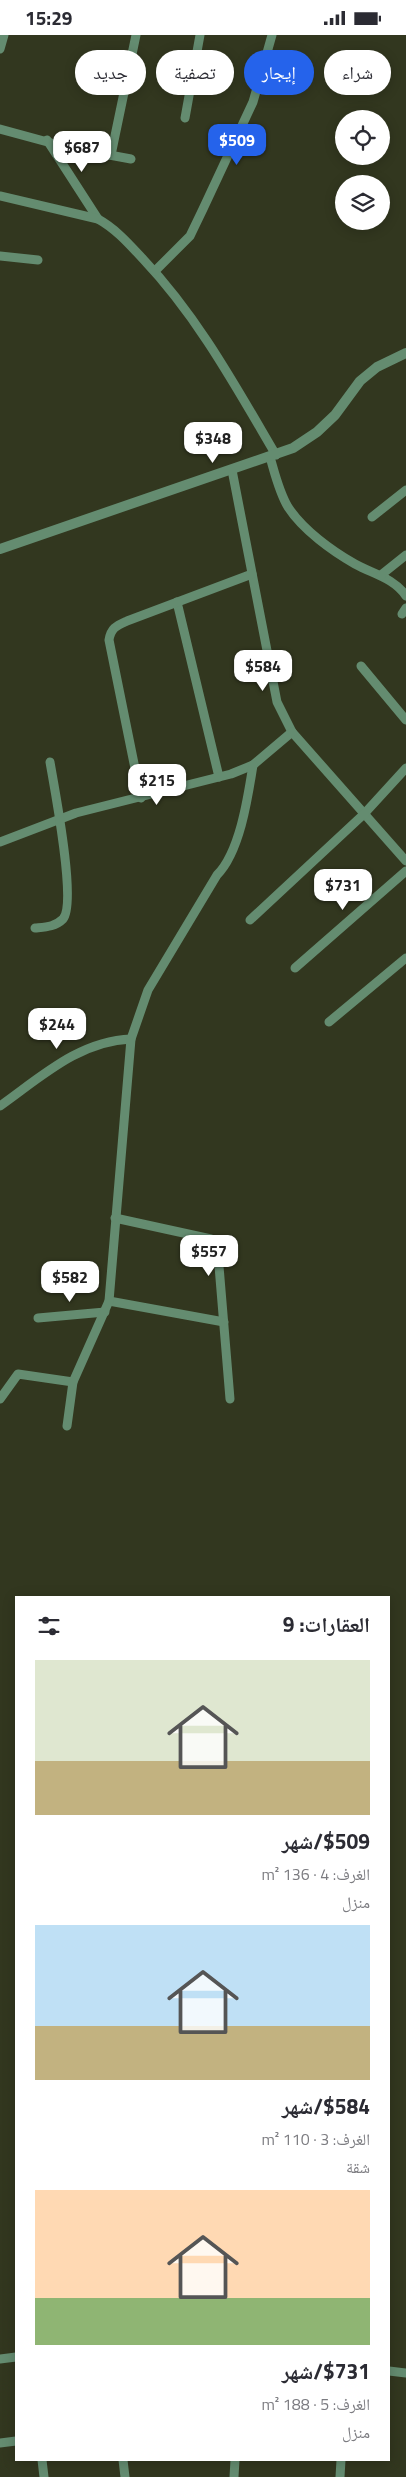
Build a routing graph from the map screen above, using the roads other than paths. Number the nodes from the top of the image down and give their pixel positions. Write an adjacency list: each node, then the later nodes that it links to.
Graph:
1 (4, 35): 5 (street)
2 (136, 35): 9 (street)
3 (200, 35): 6 (street)
4 (272, 35): 15 (street)
5 (0, 49)
6 (185, 118)
7 (0, 129): 8 (street)
8 (47, 141): 9 (street); 12 (street)
9 (111, 155): 10 (street)
10 (131, 159)
11 (0, 196): 12 (street)
12 (98, 219): 15 (street)
13 (0, 256): 14 (street)
14 (38, 260)
15 (155, 271): 17 (street)
16 (406, 353): 17 (street)
17 (273, 456): 18 (street); 24 (street)
18 (232, 470): 21 (street); 23 (street)
19 (406, 490): 20 (street)
20 (372, 517)
21 (0, 549)
22 (406, 555): 24 (street)
23 (252, 574): 26 (street); 29 (street)
24 (381, 575): 25 (street)
25 (406, 596)
26 (177, 602): 33 (street); 34 (street)
27 (361, 666): 28 (street)
28 (406, 720)
29 (292, 732): 31 (street); 35 (street)
30 (50, 762): 36 (street)
31 (253, 765): 33 (street); 45 (street)
32 (406, 768): 35 (street)
33 (219, 777): 34 (street)
34 (141, 798): 36 (street)
35 (364, 814): 38 (street); 40 (street)
36 (60, 820): 37 (street); 41 (street)
37 (0, 843)
38 (406, 861)
39 (406, 871): 43 (street)
40 (250, 920)
41 (35, 928)
42 (406, 957): 44 (street)
43 (296, 968)
44 (329, 1022)
45 (131, 1039): 46 (street); 47 (street)
46 (0, 1106)
47 (115, 1218): 48 (street); 51 (street)
48 (109, 1301): 49 (street); 51 (street)
49 (105, 1312): 50 (street); 52 (street)
50 (38, 1317)
51 (224, 1322): 54 (street)
52 (73, 1382): 53 (street); 55 (street)
53 (0, 1399)
54 (230, 1399)
55 (67, 1426)
56 (15, 2357): 57 (street)
57 (0, 2359)
58 (390, 2371): 59 (street)
59 (406, 2373)
60 (15, 2441): 61 (street)
61 (0, 2443)
62 (42, 2461): 66 (street)
63 (123, 2461): 67 (street)
64 (235, 2461): 68 (street)
65 (341, 2461): 69 (street)
66 (44, 2477)
67 (125, 2477)
68 (234, 2477)
69 (340, 2477)

